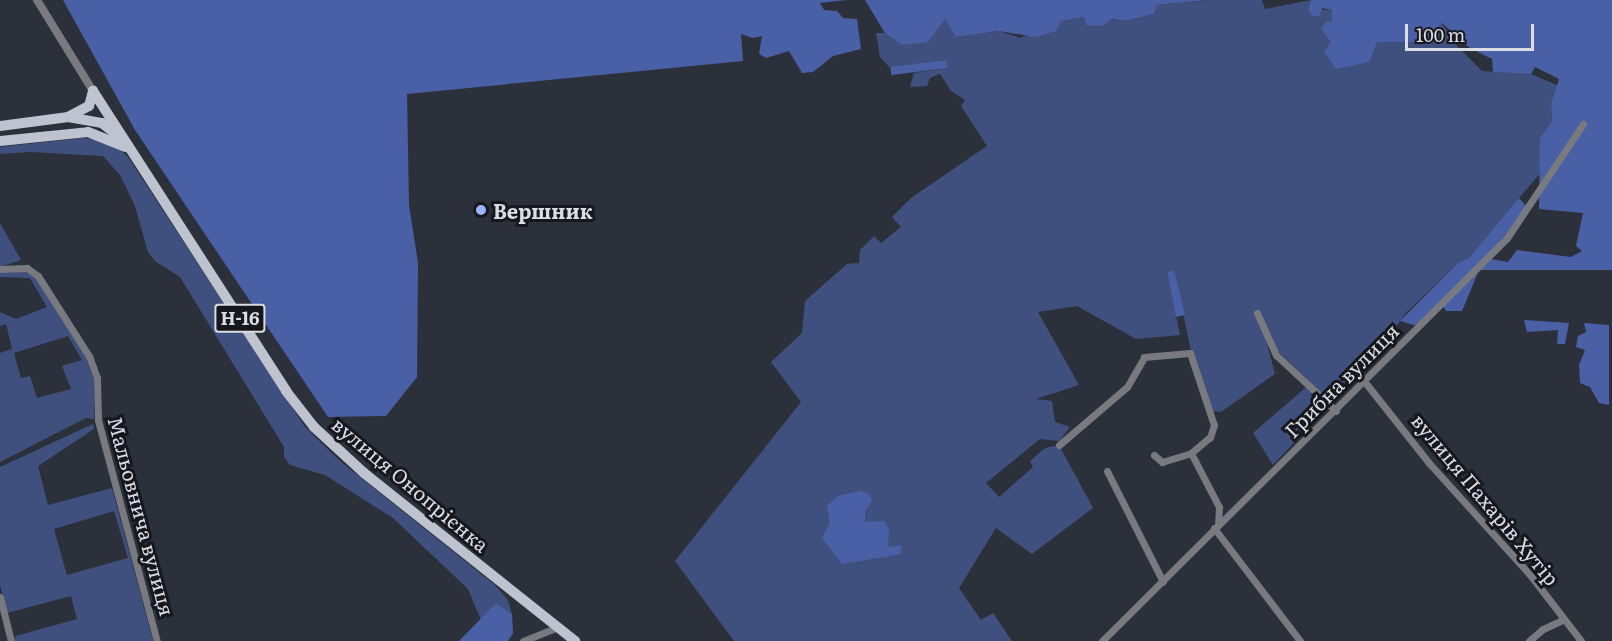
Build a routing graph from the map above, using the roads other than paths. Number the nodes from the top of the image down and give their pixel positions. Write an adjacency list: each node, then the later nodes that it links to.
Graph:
1 (37, 0): 2 (street)
2 (93, 91): 3 (main road); 7 (main road)
3 (68, 117): 5 (main road, Н-16); 7 (main road, Н-16)
4 (1583, 124): 10 (street, Грибна вулиця)
5 (0, 126)
6 (0, 141): 7 (main road, Н-16)
7 (131, 151): 22 (main road, вулиця Онопрієнка / Н-16)
8 (0, 269): 24 (street, Мальовнича вулиця)
9 (1257, 312): 11 (street)
10 (1364, 381): 11 (street, Грибна вулиця); 21 (street, вулиця Пахарів Хутір)
11 (1336, 411): 17 (street, Грибна вулиця)
12 (1059, 445): 13 (street)
13 (1191, 453): 14 (street); 16 (street)
14 (1154, 454)
15 (1107, 471): 19 (street)
16 (1219, 507): 17 (street); 18 (street)
17 (1232, 510): 18 (street, Грибна вулиця)
18 (1216, 526): 19 (street, Грибна вулиця); 28 (street)
19 (1163, 582): 27 (street, Грибна вулиця)
20 (0, 597): 23 (street)
21 (1564, 619): 29 (street); 30 (street, вулиця Пахарів Хутір)
22 (557, 627): 25 (street); 26 (main road, вулиця Онопрієнка / Н-16)
23 (11, 641)
24 (158, 641)
25 (523, 641)
26 (574, 641)
27 (1102, 641)
28 (1299, 641)
29 (1529, 641)
30 (1581, 641)

